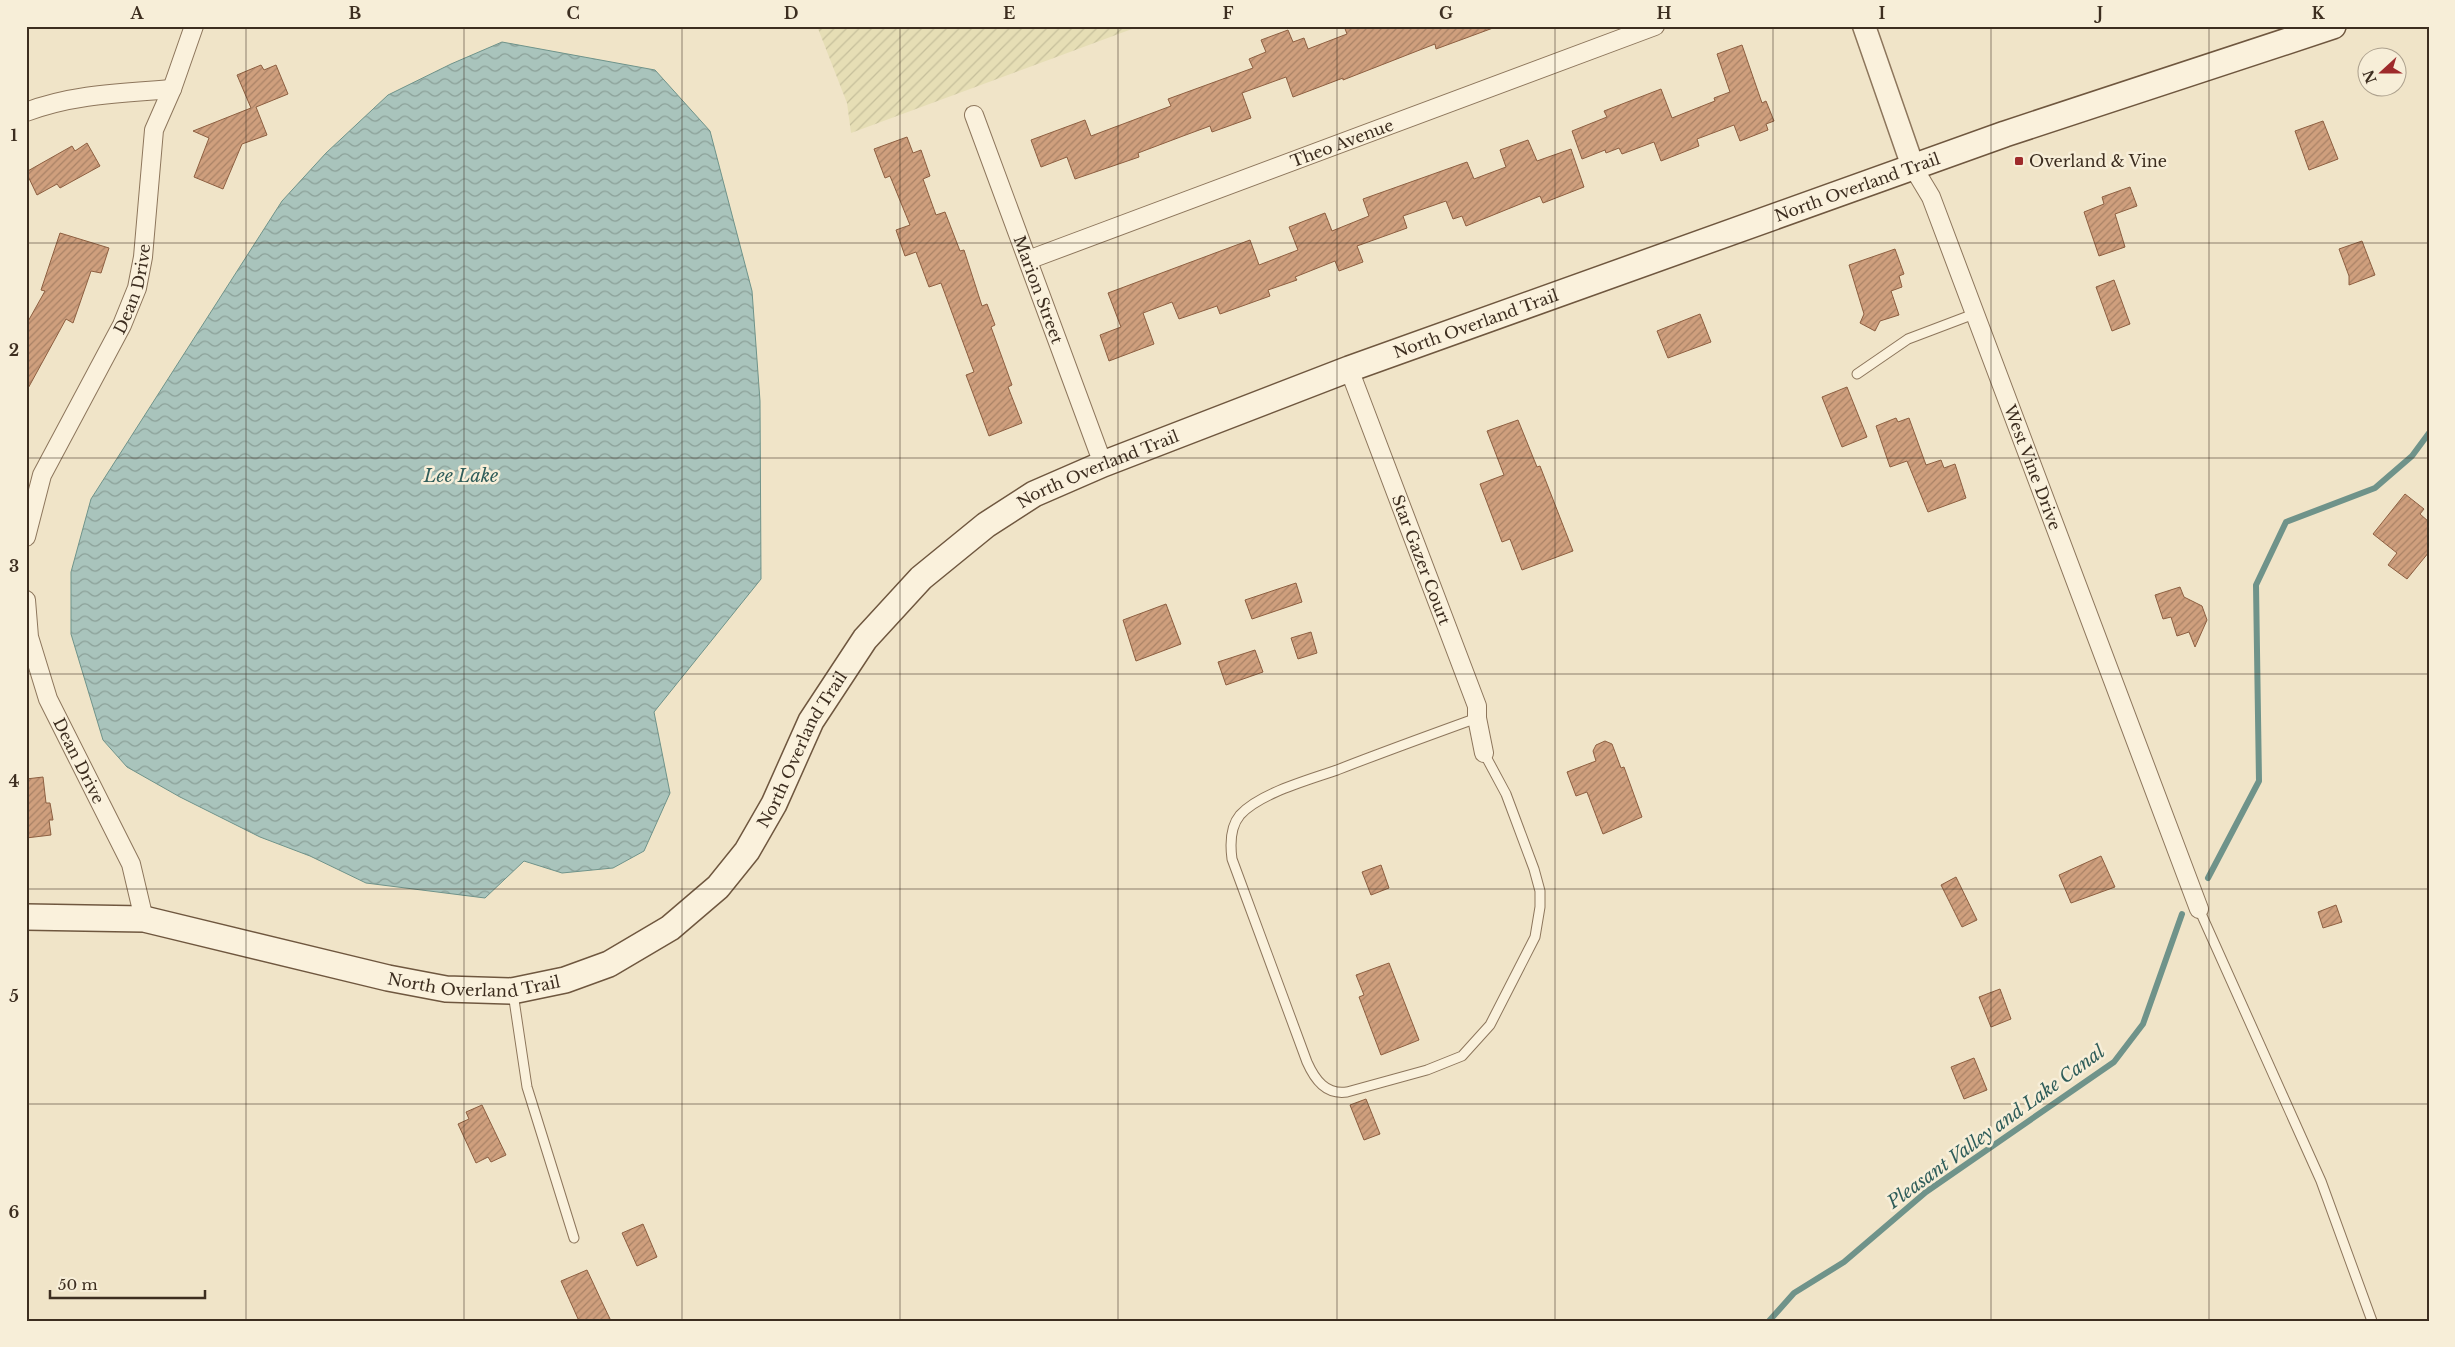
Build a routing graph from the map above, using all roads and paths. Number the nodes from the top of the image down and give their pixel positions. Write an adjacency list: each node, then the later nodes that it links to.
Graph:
1 (194, 26): 5 (street, Dean Drive)
2 (1655, 26): 9 (street, Theo Avenue)
3 (1864, 26): 8 (street, West Vine Drive)
4 (2333, 26): 8 (main road, North Overland Trail)
5 (172, 89): 6 (street); 14 (street, Dean Drive)
6 (26, 112)
7 (974, 114): 9 (street, Marion Street)
8 (1913, 167): 10 (street, West Vine Drive); 11 (main road, North Overland Trail)
9 (1028, 260): 13 (street, Marion Street)
10 (1974, 314): 12 (lane); 18 (street, West Vine Drive)
11 (1349, 369): 13 (main road, North Overland Trail); 16 (street, Star Gazer Court)
12 (1857, 374)
13 (1103, 464): 21 (main road, North Overland Trail)
14 (26, 537)
15 (26, 600): 20 (street, Dean Drive)
16 (1477, 718): 17 (street, Star Gazer Court); 17 (lane)
17 (1484, 753)
18 (2199, 909): 23 (lane)
19 (26, 917): 20 (main road, North Overland Trail)
20 (144, 919): 21 (main road, North Overland Trail)
21 (512, 991): 22 (lane)
22 (574, 1238)
23 (2372, 1321)

